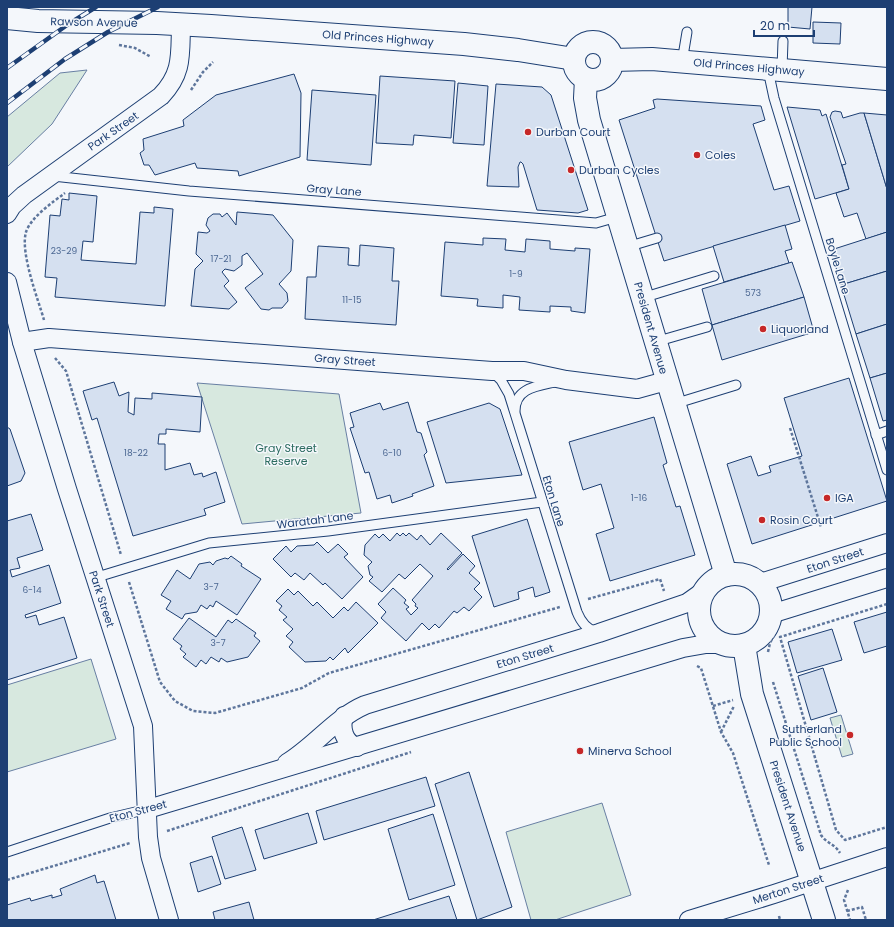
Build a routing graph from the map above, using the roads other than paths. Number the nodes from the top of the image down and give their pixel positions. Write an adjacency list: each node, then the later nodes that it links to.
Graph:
1 (7, 18): 2 (street, Rawson Avenue)
2 (181, 25): 5 (street, Old Princes Highway); 11 (street, Park Street)
3 (687, 32): 7 (lane)
4 (782, 42): 8 (lane, Boyle Lane)
5 (574, 59): 6 (street); 9 (street)
6 (612, 60): 7 (street, Old Princes Highway); 9 (street)
7 (682, 62): 8 (street, Old Princes Highway)
8 (775, 69): 10 (street, Old Princes Highway); 29 (lane, Boyle Lane)
9 (586, 79): 13 (street, President Avenue)
10 (887, 79)
11 (50, 176): 12 (street, Park Street); 13 (lane, Gray Lane)
12 (7, 214)
13 (617, 217): 15 (street, President Avenue)
14 (657, 238): 15 (lane)
15 (626, 247): 18 (street, President Avenue)
16 (714, 276): 18 (lane)
17 (7, 282): 20 (street, Park Street)
18 (642, 298): 21 (street, President Avenue)
19 (707, 327): 21 (lane)
20 (22, 342): 22 (street, Gray Street); 34 (street, Park Street)
21 (655, 342): 24 (street, President Avenue)
22 (492, 371): 23 (street, Gray Street); 27 (lane, Eton Lane)
23 (566, 380): 24 (street, Gray Street); 27 (lane)
24 (666, 381): 26 (street, President Avenue)
25 (736, 385): 26 (lane)
26 (674, 404): 33 (street, President Avenue)
27 (515, 415): 31 (lane, Eton Lane)
28 (887, 432): 29 (lane)
29 (876, 435): 30 (lane, Boyle Lane)
30 (887, 470)
31 (542, 502): 34 (lane, Waratah Lane); 39 (lane, Eton Lane)
32 (887, 544): 36 (street, Eton Street)
33 (726, 575): 36 (street); 37 (street)
34 (94, 578): 44 (street, Park Street)
35 (887, 578): 38 (street)
36 (760, 583): 38 (street)
37 (704, 591): 39 (street, Eton Street); 40 (street)
38 (774, 622): 40 (street)
39 (599, 633): 41 (street, Eton Street)
40 (734, 645): 42 (street, Eton Street); 47 (street, President Avenue)
41 (344, 716): 42 (street); 43 (street, Eton Street)
42 (357, 747): 43 (street, Eton Street)
43 (270, 772): 44 (street, Eton Street)
44 (148, 809): 45 (lane, Eton Street); 48 (street, Park Street)
45 (7, 852)
46 (887, 857): 47 (street, Merton Street)
47 (812, 882): 49 (street, Merton Street); 50 (street, President Avenue)
48 (169, 920)
49 (688, 920)
50 (824, 920)

